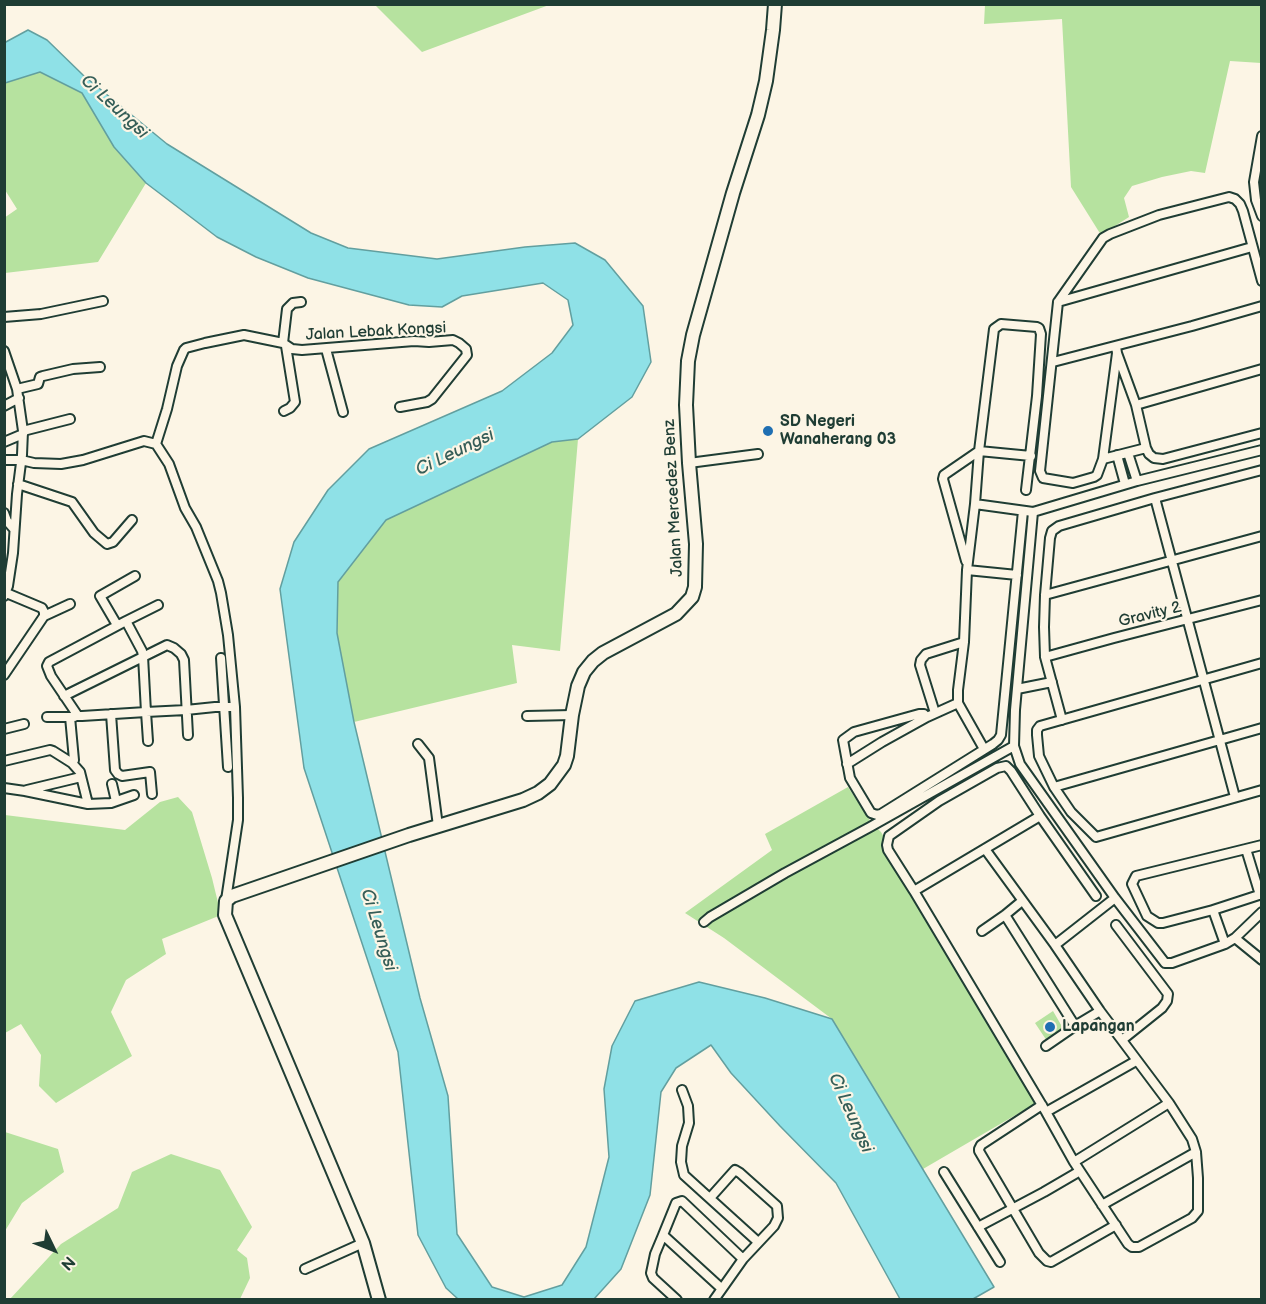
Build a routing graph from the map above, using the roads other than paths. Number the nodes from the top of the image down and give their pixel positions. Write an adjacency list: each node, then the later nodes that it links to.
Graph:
1 (775, 4): 41 (main road, Jalan Mercedez Benz)
2 (1262, 136): 3 (street)
3 (1262, 216)
4 (1252, 247): 5 (street); 8 (street); 8 (street)
5 (1262, 281)
6 (103, 301): 10 (street)
7 (301, 302): 11 (street)
8 (1058, 302): 15 (street)
9 (1262, 306): 13 (street)
10 (4, 317)
11 (285, 344): 12 (street, Jalan Lebak Kongsi); 24 (street); 30 (street, Jalan Lebak Kongsi)
12 (326, 349): 23 (street, Jalan Lebak Kongsi); 25 (street)
13 (1116, 350): 15 (street); 21 (street); 38 (street)
14 (4, 351): 17 (street)
15 (1053, 362): 38 (street)
16 (100, 367): 19 (street)
17 (8, 369): 19 (street)
18 (1262, 369): 21 (street)
19 (17, 389): 20 (street)
20 (19, 398): 22 (street); 27 (street)
21 (1136, 405): 31 (street)
22 (4, 406)
23 (400, 407)
24 (284, 411)
25 (343, 412)
26 (70, 419): 27 (street)
27 (23, 433): 29 (street); 40 (street)
28 (1262, 433): 31 (street)
29 (4, 442)
30 (156, 444): 40 (street); 79 (street)
31 (1146, 448): 34 (street)
32 (1262, 450): 43 (street)
33 (979, 451): 37 (street); 37 (street); 48 (street); 56 (street)
34 (1128, 453): 36 (street); 43 (street)
35 (758, 454): 41 (street)
36 (1117, 455): 38 (street); 45 (street)
37 (1031, 456): 46 (street)
38 (1103, 459)
39 (4, 460): 40 (street)
40 (21, 460): 44 (street)
41 (689, 462): 85 (main road, Jalan Mercedez Benz)
42 (1262, 470): 47 (street)
43 (1137, 481): 45 (street)
44 (18, 484): 52 (street); 53 (street)
45 (1125, 484): 50 (street)
46 (1026, 490)
47 (1155, 498): 55 (street); 60 (street)
48 (975, 504): 49 (street); 56 (street)
49 (1023, 511): 50 (street); 58 (street)
50 (1033, 512): 76 (street)
51 (4, 513): 53 (street)
52 (132, 520)
53 (14, 529): 59 (street)
54 (1262, 536): 55 (street)
55 (1172, 561): 60 (street); 65 (street)
56 (967, 568): 58 (street); 68 (street)
57 (135, 576): 67 (street)
58 (1017, 576): 99 (street)
59 (5, 593): 64 (street)
60 (1046, 596): 70 (street)
61 (1262, 600): 65 (street, Gravity 2)
62 (70, 604): 64 (street)
63 (158, 605): 66 (street)
64 (44, 616): 73 (street)
65 (1187, 620): 70 (street, Gravity 2); 74 (street)
66 (126, 621): 67 (street); 69 (street)
67 (117, 625): 77 (street)
68 (964, 642): 78 (street); 83 (street)
69 (143, 656): 77 (street); 81 (street); 82 (street)
70 (1045, 657): 75 (street)
71 (221, 658): 80 (street)
72 (1262, 663): 74 (street)
73 (4, 675)
74 (1203, 680): 90 (street); 95 (street)
75 (1052, 682): 76 (street); 90 (street)
76 (1017, 689): 98 (street)
77 (64, 696): 86 (street)
78 (958, 703): 83 (street); 99 (street)
79 (235, 707): 80 (street); 124 (street)
80 (224, 708): 81 (street); 103 (street)
81 (186, 710): 82 (street); 94 (street)
82 (146, 712): 84 (street); 96 (street)
83 (935, 713): 89 (street)
84 (111, 714): 86 (street); 110 (street)
85 (572, 715): 87 (street); 116 (main road, Jalan Mercedez Benz)
86 (74, 716): 88 (street); 100 (street)
87 (527, 716)
88 (47, 717)
89 (927, 717): 102 (street); 102 (street)
90 (1062, 720): 106 (street)
91 (24, 724): 93 (street)
92 (1262, 728): 95 (street)
93 (4, 729)
94 (188, 735)
95 (1219, 740): 106 (street); 112 (street)
96 (148, 741)
97 (418, 744): 116 (street)
98 (1014, 747): 123 (street); 129 (street)
99 (984, 749): 102 (street)
100 (74, 760)
101 (4, 761): 104 (street)
102 (847, 764)
103 (228, 767)
104 (81, 777): 109 (street); 114 (street)
105 (112, 784): 113 (street)
106 (1054, 787): 112 (street)
107 (4, 788): 109 (street)
108 (1262, 790): 112 (street)
109 (25, 791): 114 (street)
110 (152, 794)
111 (134, 795): 113 (street)
112 (1235, 798)
113 (116, 801): 114 (street)
114 (88, 804)
115 (1040, 816): 118 (street); 120 (street); 122 (street)
116 (438, 826): 124 (main road, Jalan Mercedez Benz)
117 (1262, 845): 119 (street)
118 (985, 849): 120 (street); 125 (street)
119 (1246, 849): 121 (street); 126 (street)
120 (914, 891): 143 (street)
121 (1261, 895): 126 (street)
122 (1096, 896)
123 (1115, 898): 133 (street); 134 (street)
124 (226, 901): 155 (main road)
125 (1022, 901): 128 (street); 134 (street)
126 (1213, 910): 133 (street)
127 (1262, 912): 132 (street)
128 (1005, 915): 131 (street); 137 (street)
129 (704, 922)
130 (1116, 925): 138 (street)
131 (982, 931)
132 (1235, 938): 133 (street); 135 (street)
133 (1225, 944)
134 (1055, 945): 136 (street)
135 (1262, 960)
136 (1100, 1011): 137 (street); 138 (street)
137 (1075, 1026): 139 (street)
138 (1122, 1040): 140 (street)
139 (1046, 1046)
140 (1136, 1060): 142 (street); 143 (street)
141 (681, 1090): 148 (street)
142 (1169, 1103): 144 (street); 145 (street)
143 (1044, 1108): 145 (street); 150 (street)
144 (1196, 1152): 149 (street); 151 (street)
145 (1074, 1162): 146 (street)
146 (1080, 1171): 149 (street); 150 (street)
147 (944, 1172): 152 (street)
148 (710, 1198): 154 (street); 154 (street)
149 (1102, 1205): 151 (street)
150 (1013, 1209): 151 (street); 152 (street)
151 (1116, 1225)
152 (978, 1227): 157 (street)
153 (663, 1235): 156 (street); 159 (street); 161 (street)
154 (758, 1242): 156 (street)
155 (363, 1243): 158 (street); 160 (main road)
156 (743, 1259): 159 (street)
157 (1000, 1262)
158 (305, 1269)
159 (721, 1288): 162 (street)
160 (379, 1299)
161 (676, 1299)
162 (714, 1299)

